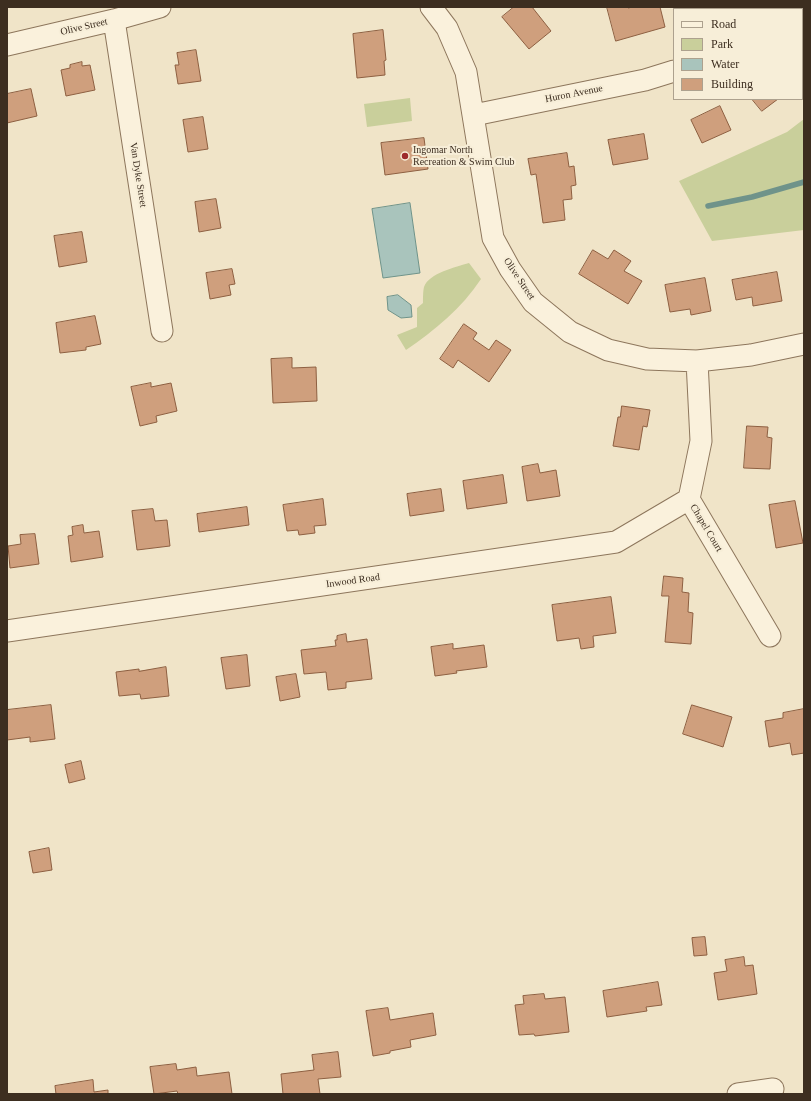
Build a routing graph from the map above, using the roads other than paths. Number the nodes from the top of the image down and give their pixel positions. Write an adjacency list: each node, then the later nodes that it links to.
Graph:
1 (160, 7): 3 (street, Olive Street)
2 (431, 7): 6 (street, Olive Street)
3 (114, 20): 4 (street, Olive Street); 7 (street, Van Dyke Street)
4 (7, 45)
5 (673, 70): 6 (street, Huron Avenue)
6 (474, 115): 9 (street, Olive Street)
7 (162, 331)
8 (804, 344): 9 (street, Olive Street)
9 (697, 361): 10 (street, Chapel Court)
10 (689, 499): 11 (street, Inwood Road); 12 (street, Chapel Court)
11 (7, 631)
12 (770, 636)
13 (773, 1089): 14 (street)
14 (738, 1094)

